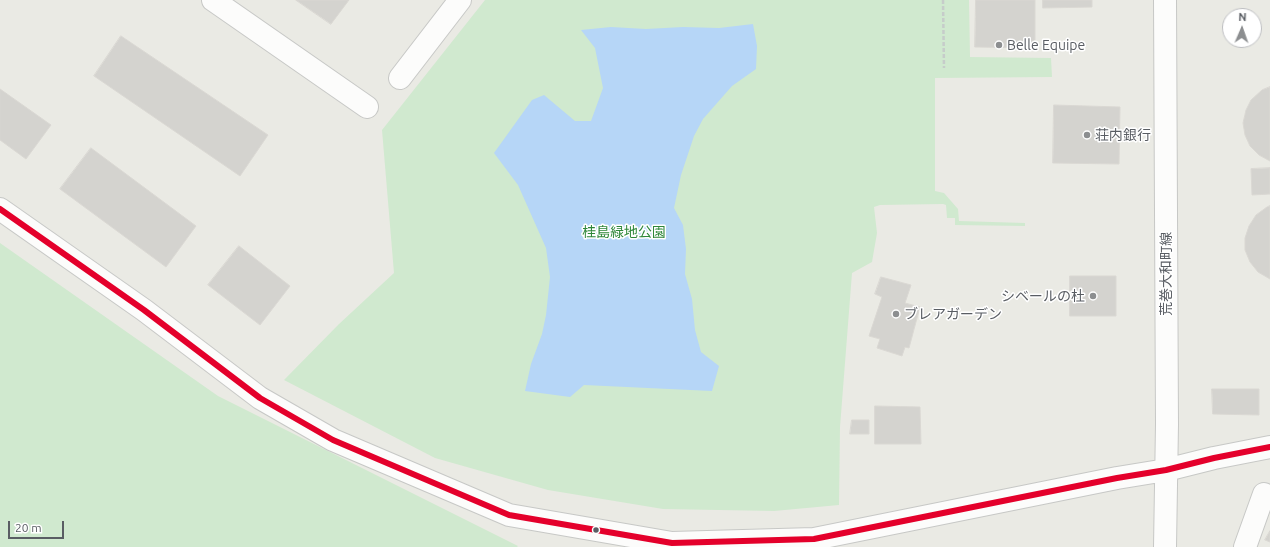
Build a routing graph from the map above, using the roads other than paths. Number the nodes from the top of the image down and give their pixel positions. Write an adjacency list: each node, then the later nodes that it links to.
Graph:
1 (213, 0): 5 (street)
2 (460, 0): 4 (street)
3 (1165, 0): 8 (street, 荒巻大和町線)
4 (400, 78)
5 (367, 107)
6 (0, 209): 10 (street)
7 (1270, 447): 8 (street)
8 (1166, 470): 10 (street); 11 (street, 荒巻大和町線)
9 (1264, 494): 12 (street)
10 (742, 544)
11 (1165, 547)
12 (1245, 547)

